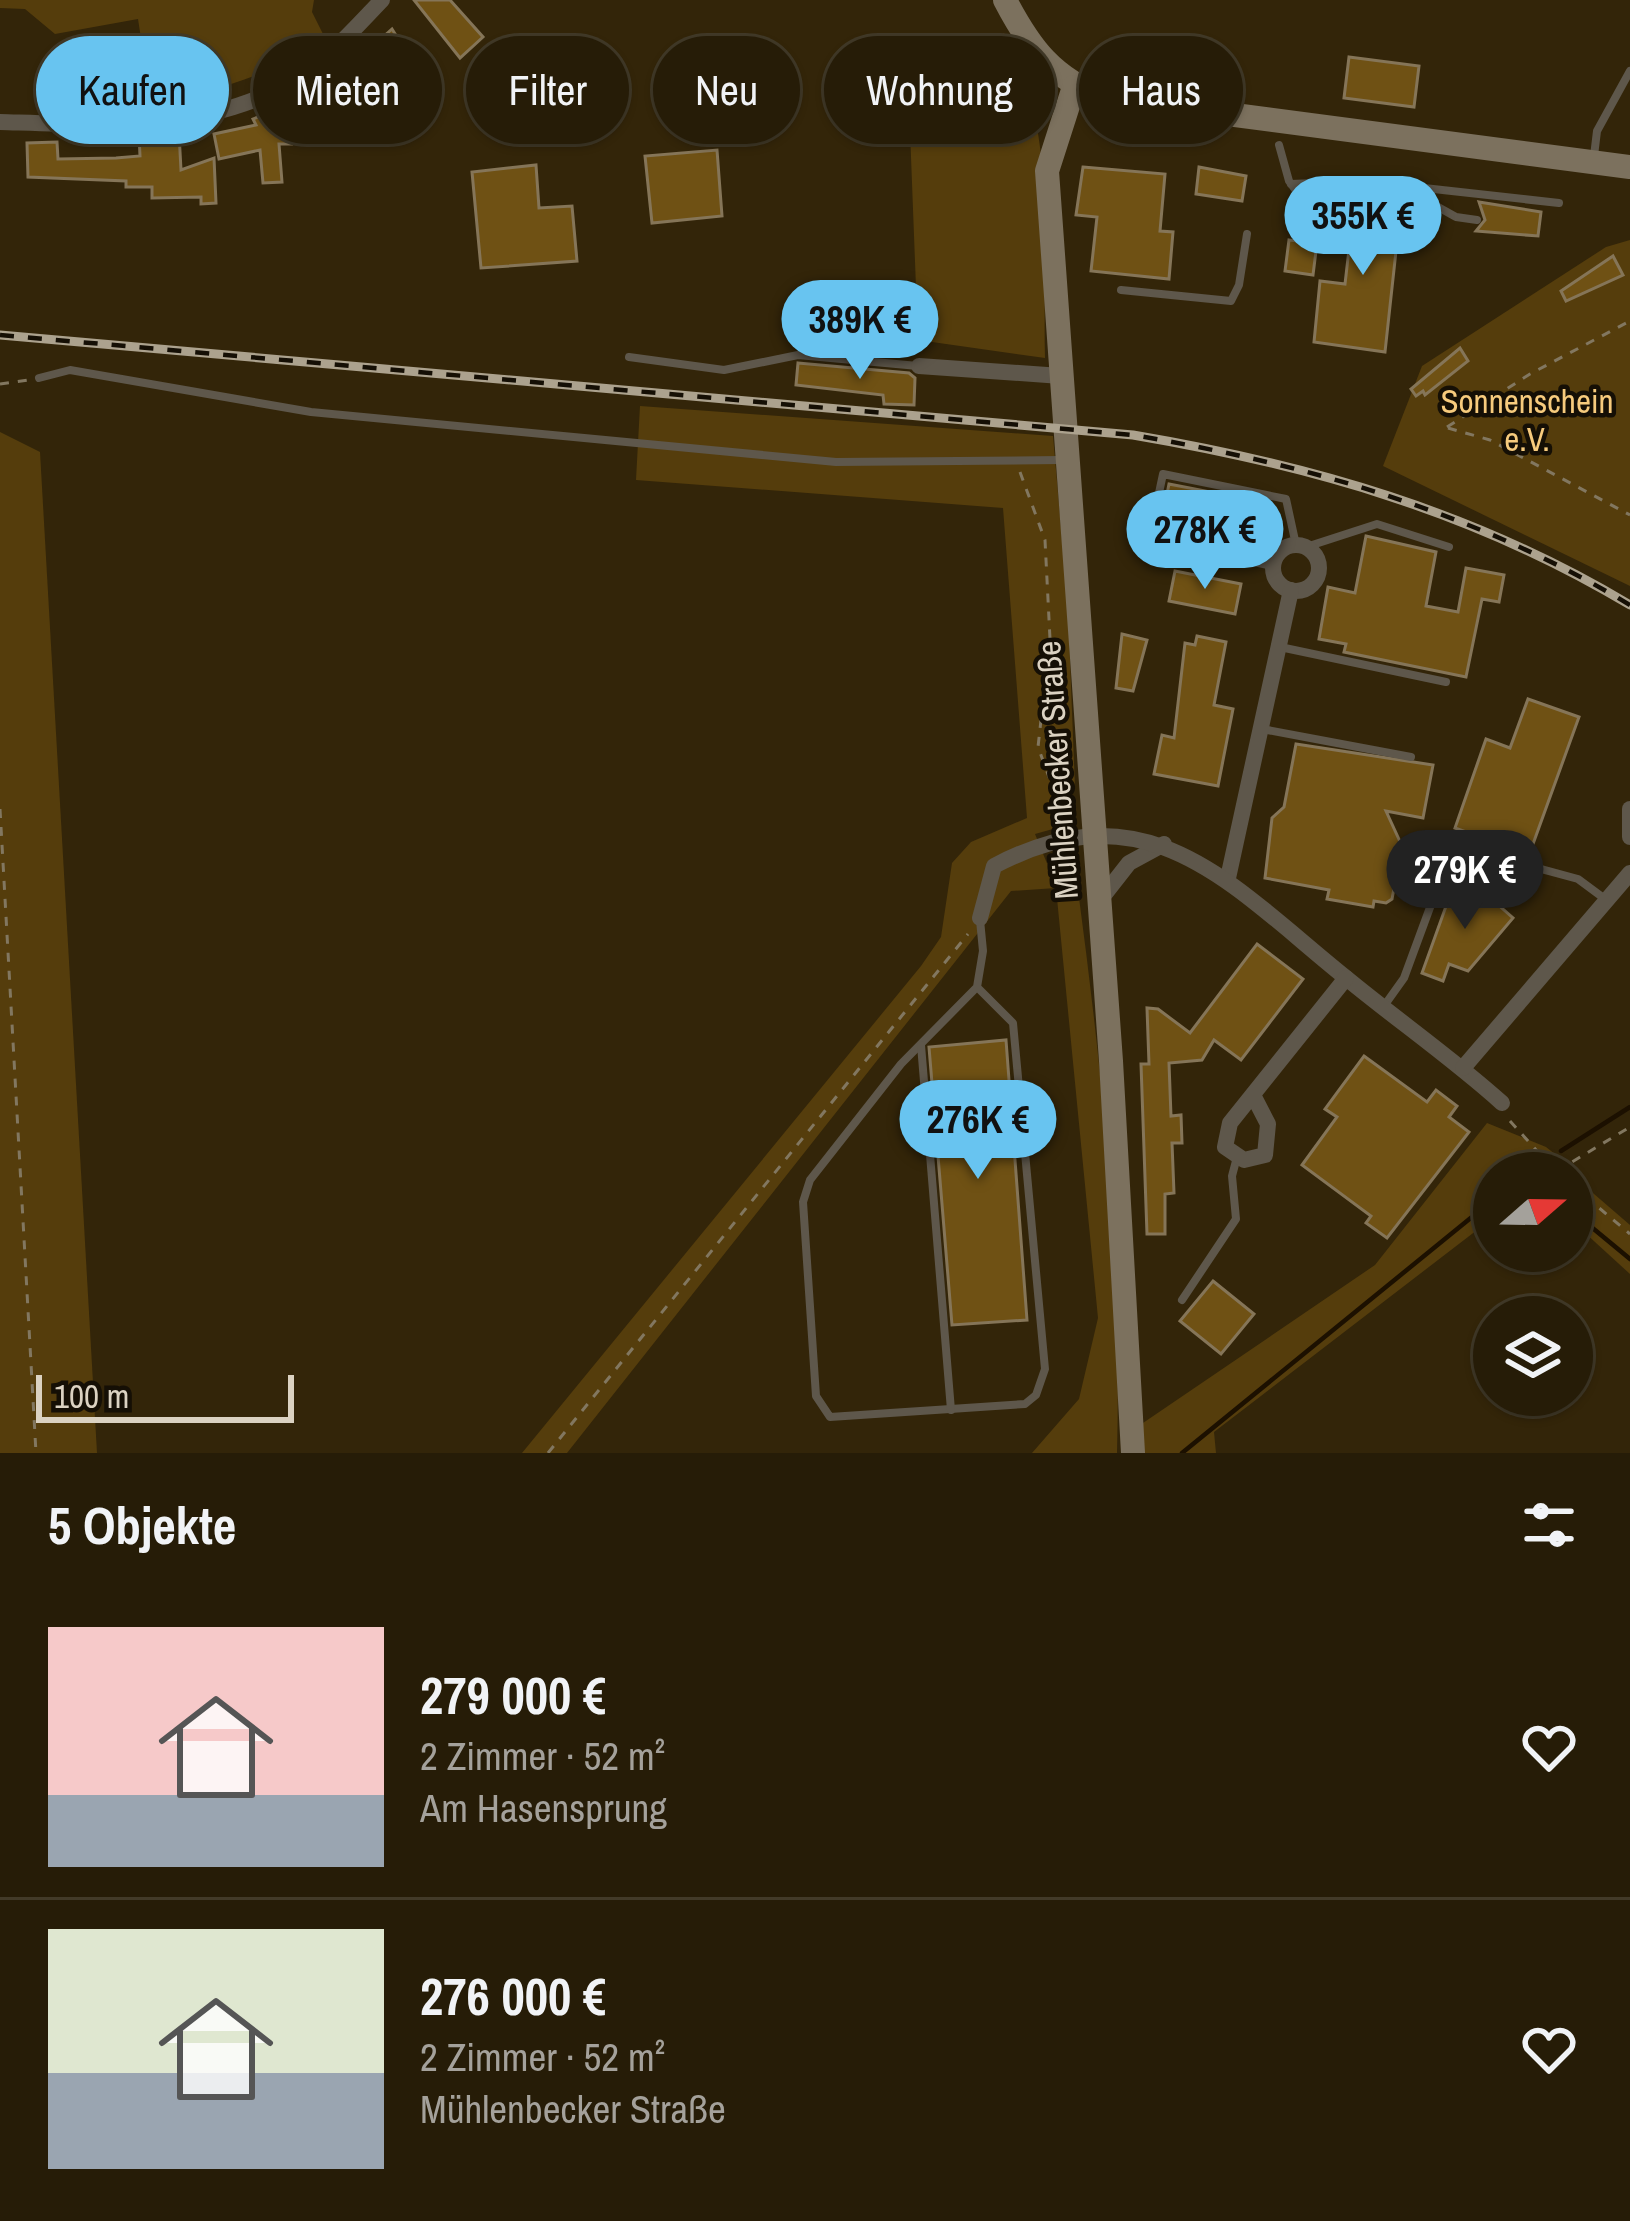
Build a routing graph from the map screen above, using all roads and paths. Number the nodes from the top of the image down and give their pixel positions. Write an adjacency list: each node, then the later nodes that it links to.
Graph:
1 (382, 0): 7 (street)
2 (1005, 0): 4 (main road)
3 (1630, 70): 9 (lane)
4 (1079, 76)
5 (1079, 79): 21 (main road, Mühlenbecker Straße)
6 (1243, 120): 9 (main road)
7 (0, 122)
8 (1279, 145): 11 (lane)
9 (1593, 163): 10 (main road)
10 (1630, 167)
11 (1291, 184): 12 (lane); 15 (lane)
12 (1397, 185): 13 (lane); 14 (lane)
13 (1559, 203)
14 (1477, 220)
15 (1325, 231)
16 (1247, 234): 17 (lane)
17 (1121, 290)
18 (1630, 321): 26 (path)
19 (629, 358): 20 (lane)
20 (919, 366): 21 (street)
21 (1061, 376): 24 (main road, Mühlenbecker Straße)
22 (38, 378): 23 (path); 25 (lane)
23 (0, 384)
24 (1066, 460): 25 (lane); 35 (main road, Mühlenbecker Straße)
25 (1018, 461): 35 (path)
26 (1628, 512)
27 (1301, 546): 28 (lane); 29 (street); 29 (lane); 30 (street)
28 (1450, 547)
29 (1273, 566): 30 (street)
30 (1291, 590): 31 (street)
31 (1278, 646): 32 (lane); 33 (street)
32 (1446, 682)
33 (1261, 729): 34 (lane); 42 (street)
34 (1411, 758)
35 (1093, 799): 38 (main road, Mühlenbecker Straße)
36 (0, 808): 61 (path)
37 (1630, 808): 39 (street)
38 (1095, 833): 40 (street); 43 (main road, Mühlenbecker Straße); 45 (street)
39 (1630, 836)
40 (1164, 844): 42 (street); 43 (street)
41 (1630, 873): 44 (street)
42 (1228, 878): 46 (street)
43 (1100, 900): 63 (main road, Mühlenbecker Straße)
44 (1607, 900): 48 (lane); 50 (street)
45 (980, 918): 47 (lane); 62 (path)
46 (1346, 979): 48 (street); 51 (street)
47 (977, 987): 49 (lane); 60 (lane)
48 (1383, 1007): 50 (street)
49 (920, 1044): 60 (lane); 60 (lane)
50 (1463, 1068): 52 (street)
51 (1253, 1095): 56 (street); 56 (street)
52 (1502, 1103): 54 (path)
53 (1630, 1126): 55 (path)
54 (1538, 1152)
55 (1588, 1152)
56 (1238, 1156): 59 (lane)
57 (1593, 1203): 58 (path)
58 (1630, 1234)
59 (1182, 1300)
60 (951, 1410)
61 (35, 1453)
62 (548, 1453)
63 (1133, 1453)

